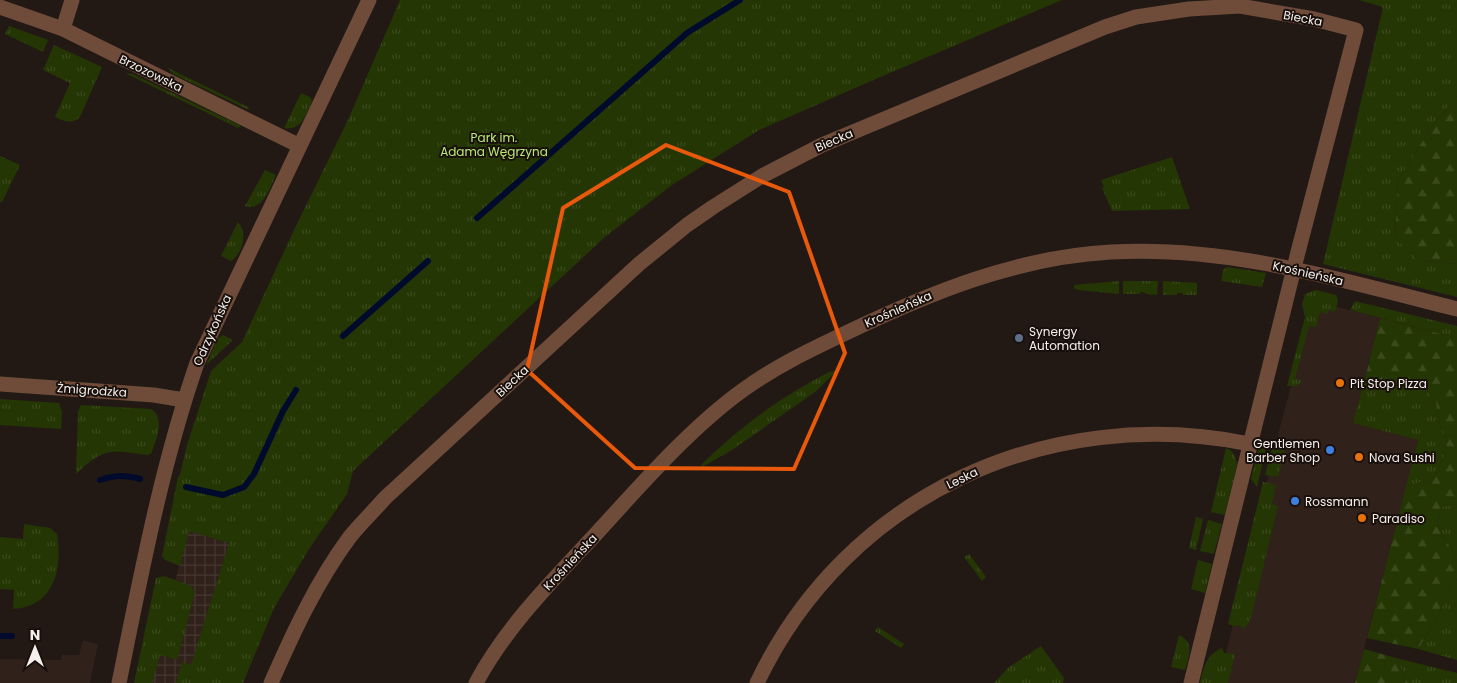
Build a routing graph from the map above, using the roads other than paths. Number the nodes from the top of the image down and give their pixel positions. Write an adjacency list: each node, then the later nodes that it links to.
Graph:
1 (72, 0): 4 (street)
2 (369, 0): 5 (street, Odrzykońska)
3 (0, 7): 4 (street, Brzozowska)
4 (63, 29): 5 (street, Brzozowska)
5 (300, 146): 9 (street, Odrzykońska)
6 (1295, 269): 7 (street, Krośnieńska); 10 (street); 12 (street, Biecka); 13 (street, Krośnieńska)
7 (1457, 309)
8 (0, 384): 9 (street, Żmigrodzka)
9 (184, 400): 11 (street, Odrzykońska)
10 (1250, 444): 14 (street, Leska); 15 (street)
11 (119, 683)
12 (272, 683)
13 (476, 683)
14 (757, 683)
15 (1191, 683)

